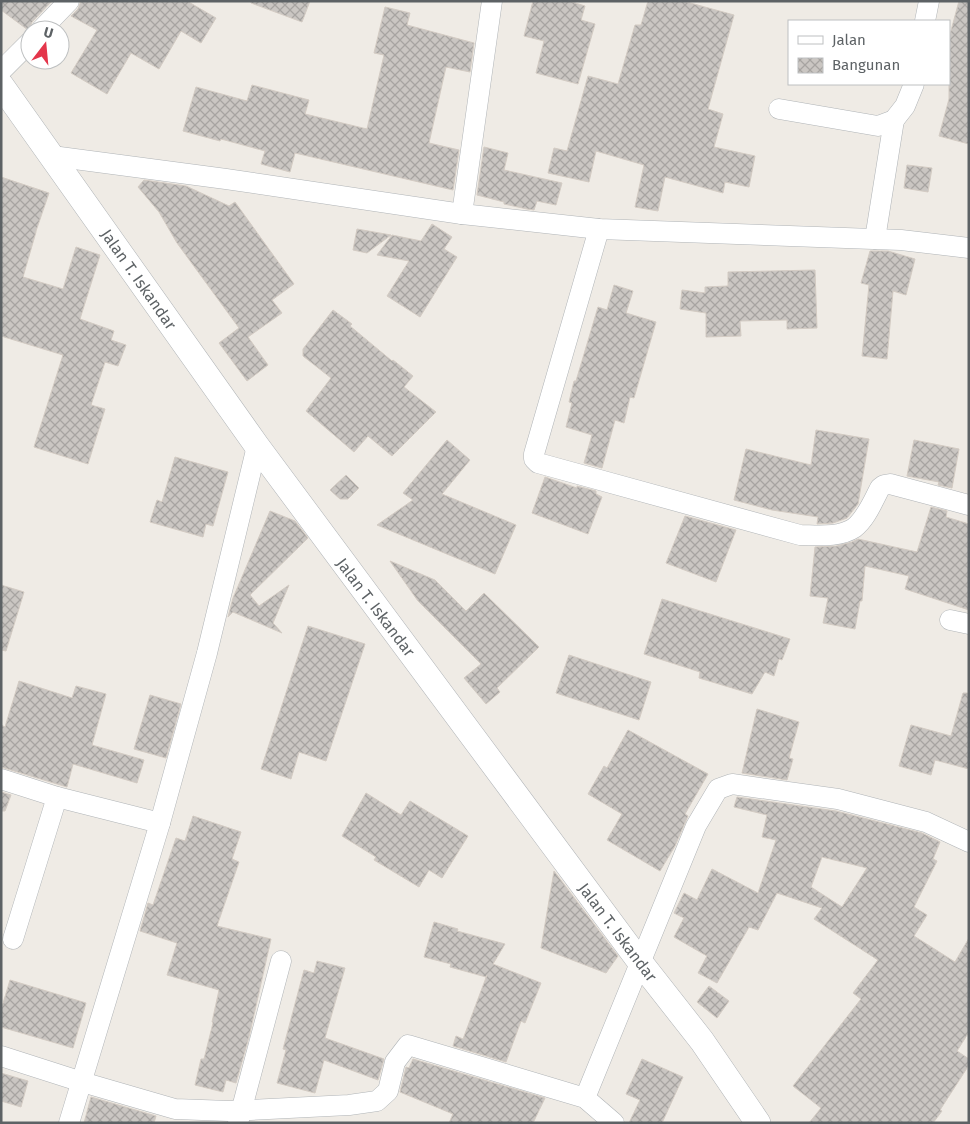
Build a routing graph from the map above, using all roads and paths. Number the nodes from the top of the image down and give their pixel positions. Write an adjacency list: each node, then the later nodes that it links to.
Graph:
1 (69, 1): 4 (street)
2 (492, 1): 13 (street)
3 (929, 1): 5 (street)
4 (51, 20)
5 (925, 20)
6 (20, 52): 7 (street)
7 (1, 71)
8 (1, 85): 12 (street, Jalan T. Iskandar)
9 (914, 85): 11 (street)
10 (779, 109): 11 (street)
11 (894, 120): 15 (street)
12 (52, 156): 13 (street); 17 (street, Jalan T. Iskandar)
13 (462, 214): 14 (street)
14 (599, 229): 15 (street); 18 (street)
15 (875, 240): 16 (street)
16 (969, 248)
17 (257, 446): 21 (street); 25 (street, Jalan T. Iskandar)
18 (969, 505)
19 (1, 779): 20 (street)
20 (58, 797): 21 (street); 23 (street)
21 (160, 823): 27 (street)
22 (969, 842): 25 (street)
23 (13, 939)
24 (281, 961): 29 (street)
25 (640, 962): 28 (street); 32 (street, Jalan T. Iskandar)
26 (1, 1056): 27 (street)
27 (82, 1082): 29 (street); 30 (street)
28 (585, 1098): 29 (street); 31 (street)
29 (240, 1117)
30 (69, 1123)
31 (614, 1123)
32 (758, 1123)

